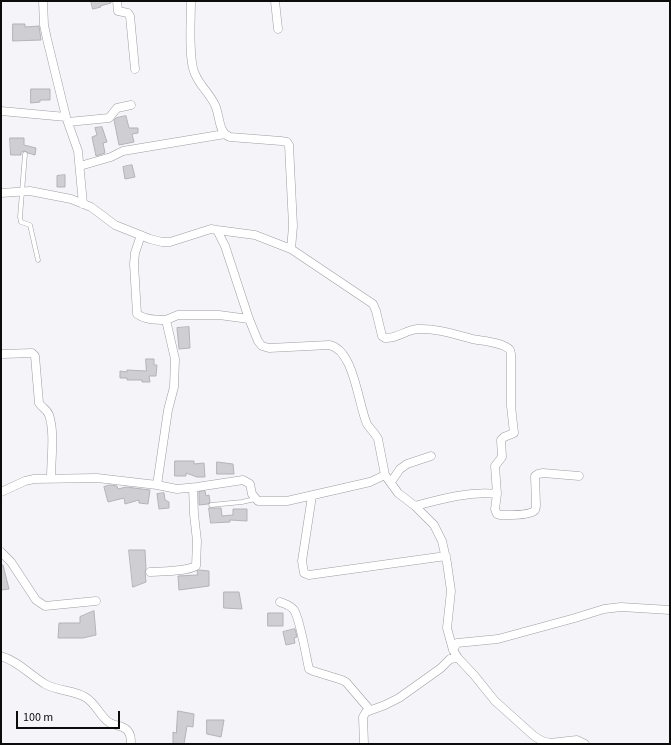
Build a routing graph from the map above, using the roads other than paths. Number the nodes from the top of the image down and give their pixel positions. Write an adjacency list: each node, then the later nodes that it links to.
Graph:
1 (43, 1): 9 (street)
2 (117, 1): 6 (street)
3 (191, 1): 10 (street)
4 (274, 1): 5 (street)
5 (278, 29)
6 (135, 69)
7 (130, 106): 9 (street)
8 (1, 111): 9 (street)
9 (67, 120): 12 (street)
10 (225, 134): 12 (street); 18 (street)
11 (25, 154): 13 (lane)
12 (80, 166): 15 (street)
13 (21, 191): 14 (street); 15 (street); 19 (lane)
14 (1, 193)
15 (83, 204): 17 (street)
16 (217, 230): 17 (street); 18 (street); 20 (street)
17 (141, 235): 21 (street)
18 (291, 249): 31 (street)
19 (38, 260)
20 (249, 319): 21 (street); 24 (street)
21 (166, 320): 28 (street)
22 (3, 354): 26 (street)
23 (431, 456): 27 (street)
24 (385, 475): 27 (street); 32 (street)
25 (579, 476): 31 (street)
26 (51, 478): 28 (street); 30 (street)
27 (391, 482): 35 (street)
28 (157, 485): 29 (street)
29 (193, 488): 33 (street); 39 (street)
30 (1, 492)
31 (496, 494): 35 (street)
32 (312, 496): 33 (street); 38 (street)
33 (255, 499): 34 (lane)
34 (211, 505)
35 (415, 506): 38 (street)
36 (1, 547): 37 (street)
37 (1, 552): 40 (street)
38 (446, 556): 43 (street)
39 (150, 572)
40 (96, 600)
41 (280, 602): 46 (street)
42 (670, 610): 43 (street)
43 (452, 650): 45 (street)
44 (1, 656): 47 (street)
45 (458, 658): 46 (street); 49 (street)
46 (370, 710): 48 (street)
47 (131, 744)
48 (364, 744)
49 (585, 744)

